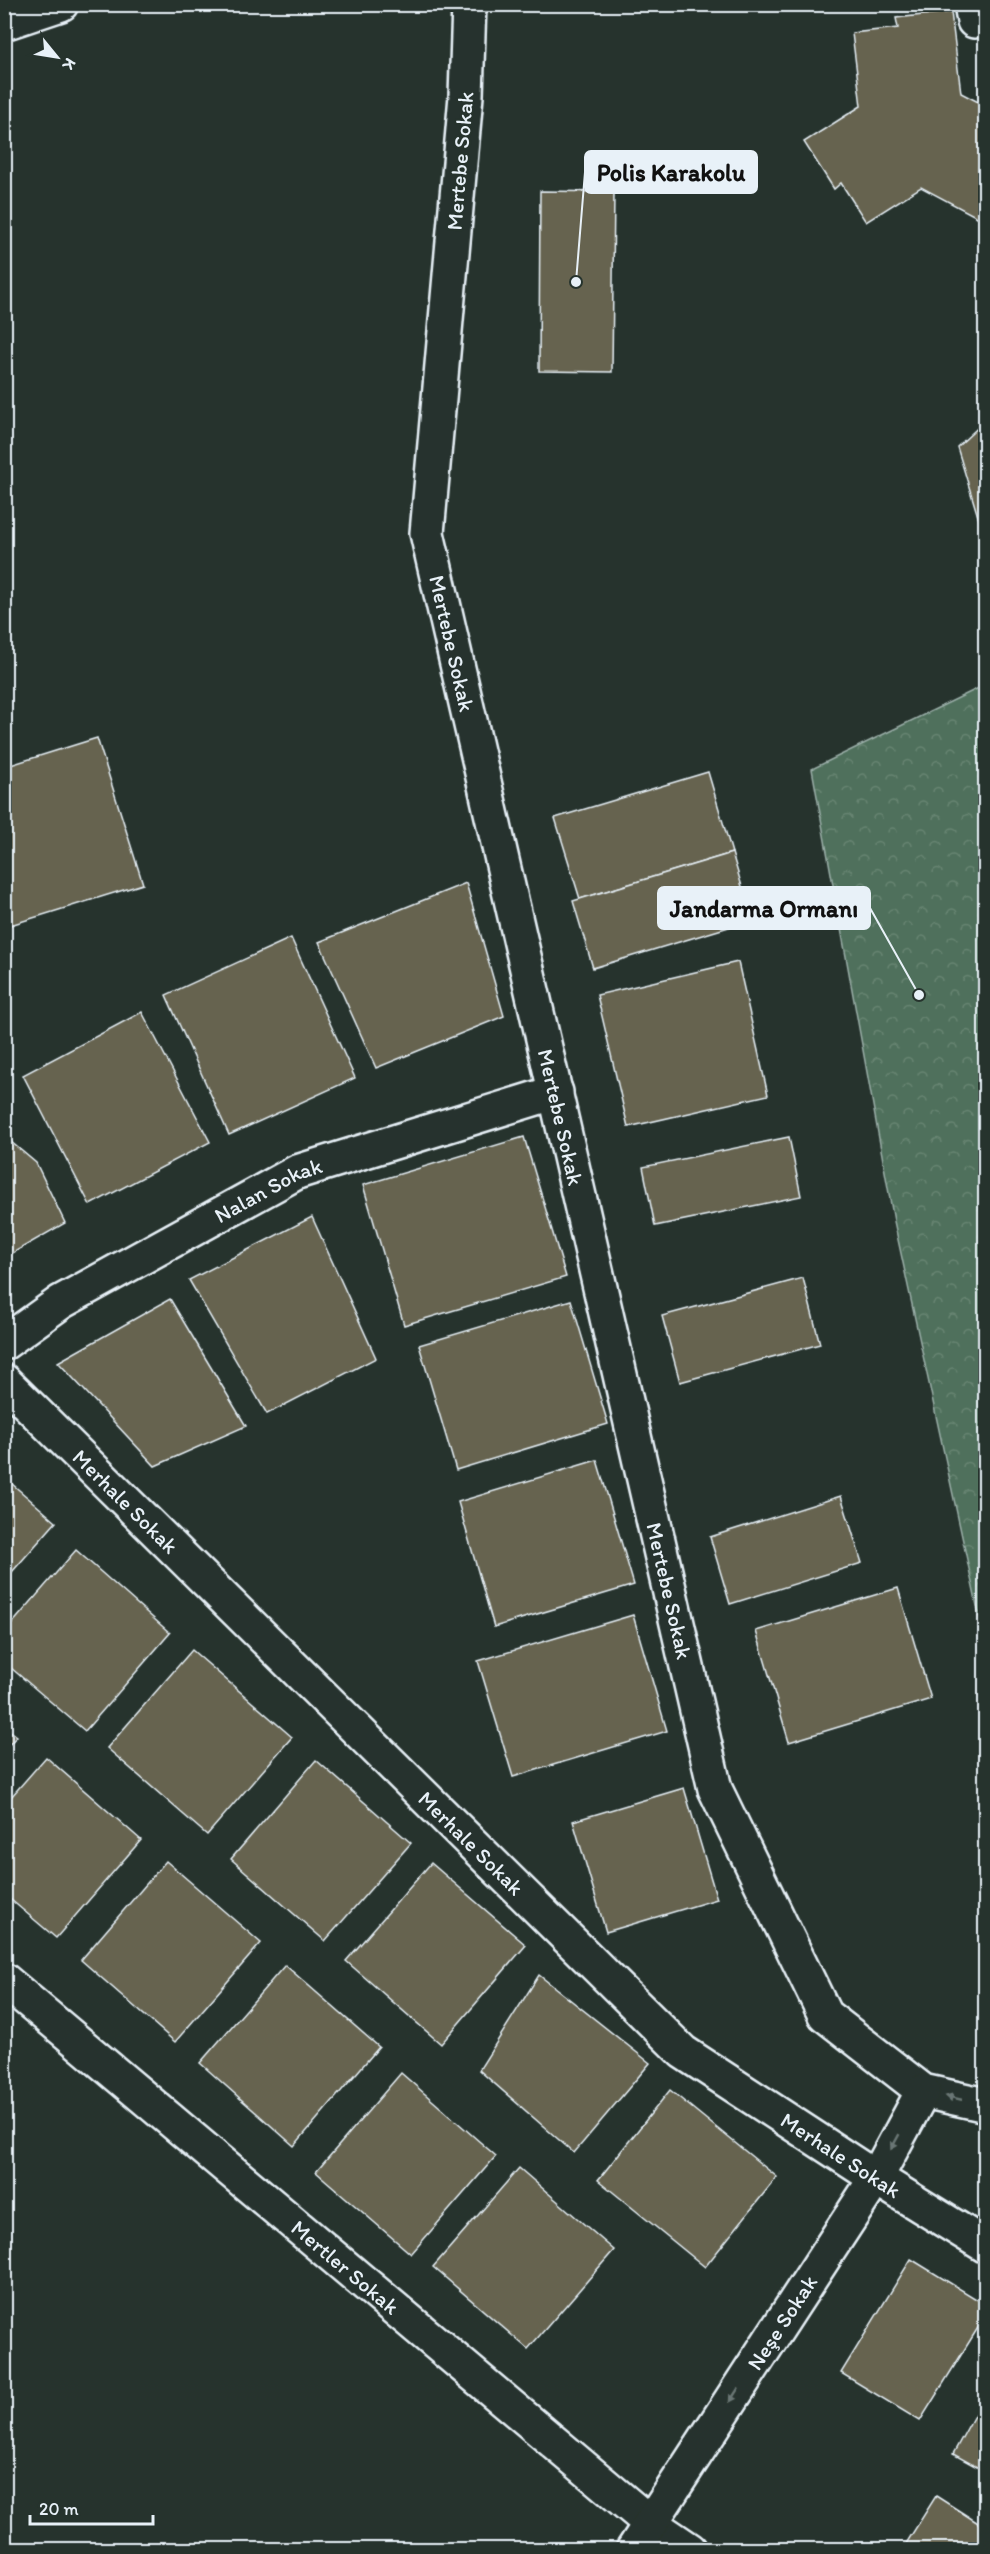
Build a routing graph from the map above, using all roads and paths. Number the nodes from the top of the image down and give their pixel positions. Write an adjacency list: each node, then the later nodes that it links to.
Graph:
1 (61, 4): 3 (street)
2 (469, 4): 4 (street, Mertebe Sokak)
3 (4, 23)
4 (556, 1092): 5 (street, Nalan Sokak); 8 (street, Mertebe Sokak)
5 (4, 1342)
6 (4, 1381): 10 (street, Merhale Sokak)
7 (4, 1980): 12 (street, Mertler Sokak)
8 (924, 2091): 9 (street, Mertebe Sokak, one-way to 8); 10 (street, Neşe Sokak, one-way to 10)
9 (986, 2105)
10 (876, 2178): 11 (street, Merhale Sokak); 12 (street, Neşe Sokak, one-way to 12)
11 (986, 2246)
12 (641, 2536): 13 (street, Mertler Sokak)
13 (690, 2550)

